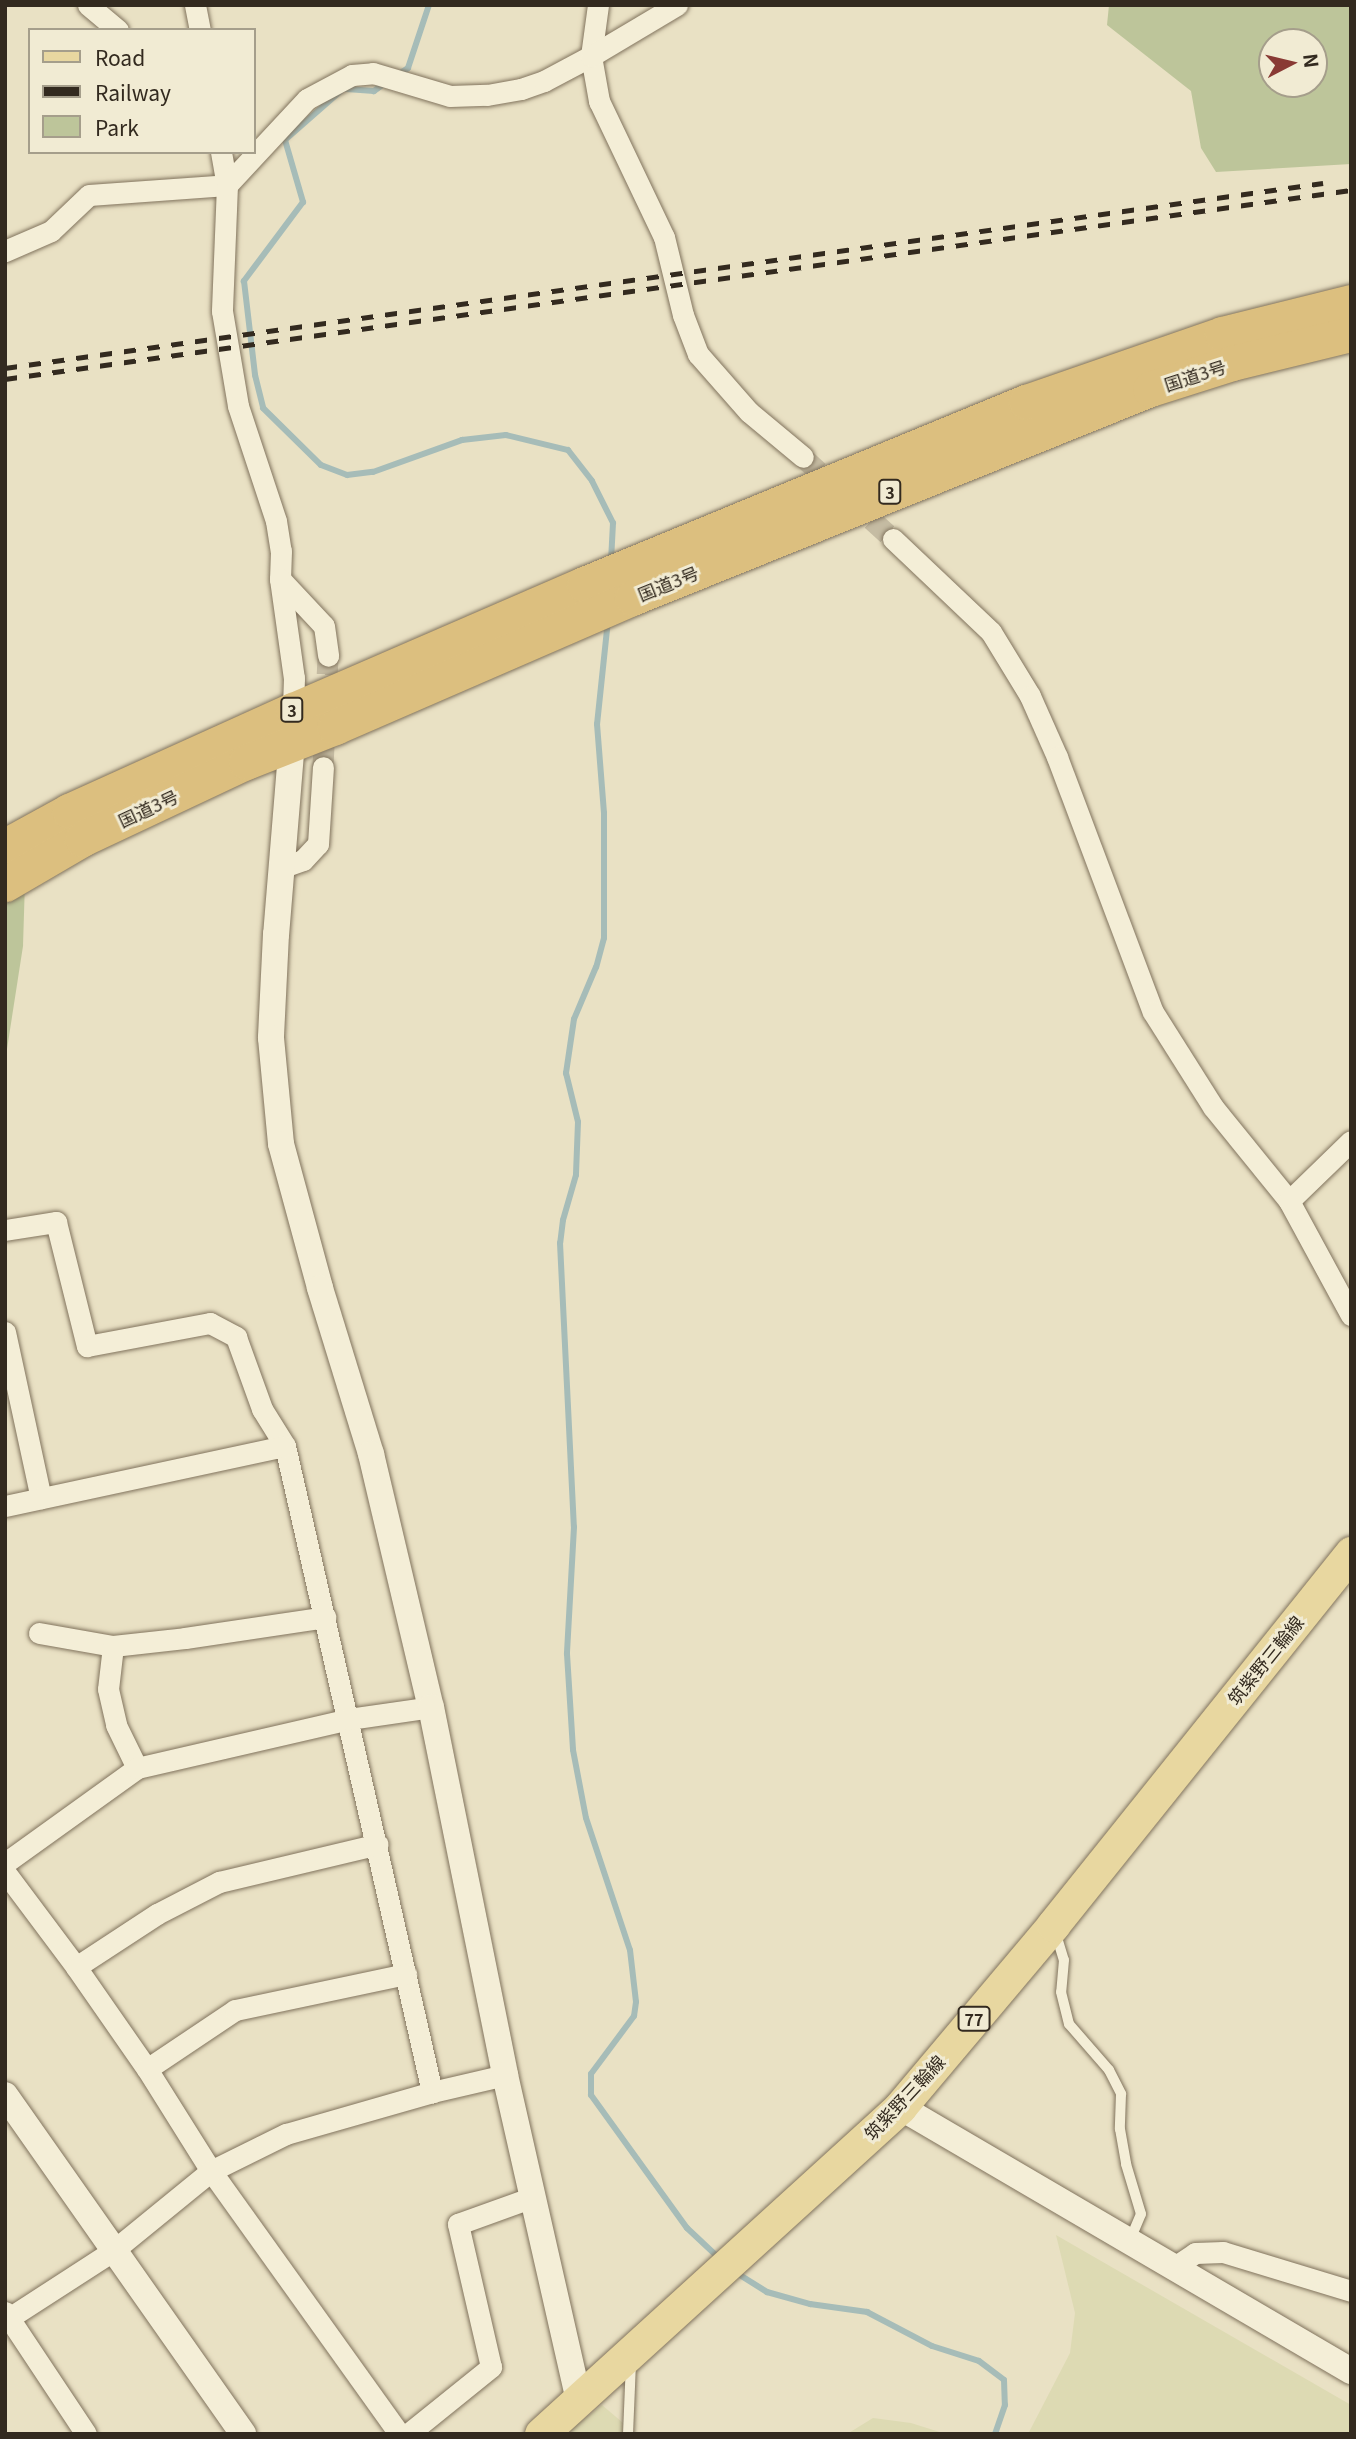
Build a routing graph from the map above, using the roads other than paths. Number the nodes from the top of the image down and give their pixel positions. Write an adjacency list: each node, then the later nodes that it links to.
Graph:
1 (88, 5): 5 (street)
2 (195, 5): 6 (street)
3 (598, 5): 7 (street)
4 (677, 5): 7 (street)
5 (116, 28)
6 (200, 28)
7 (591, 56): 10 (street); 16 (street)
8 (221, 154): 11 (street)
9 (256, 154): 11 (street)
10 (256, 154)
11 (227, 185): 12 (street); 18 (street)
12 (5, 251)
13 (1351, 302): 15 (highway, 国道3号 / 3)
14 (1351, 334): 15 (highway, 国道3号 / 3)
15 (1147, 375): 20 (highway, 国道3号 / 3); 21 (highway, 国道3号 / 3)
16 (803, 457)
17 (893, 539): 27 (street)
18 (280, 579): 19 (street); 20 (street)
19 (328, 656)
20 (293, 710): 21 (street); 23 (highway, 国道3号 / 3)
21 (293, 744): 24 (street); 25 (highway, 国道3号 / 3)
22 (323, 767): 24 (street)
23 (5, 846)
24 (283, 867): 38 (street)
25 (5, 884)
26 (1351, 1141): 27 (street)
27 (1289, 1201): 29 (street)
28 (5, 1230): 31 (street)
29 (1351, 1315)
30 (5, 1332): 32 (street)
31 (285, 1446): 32 (street); 35 (street)
32 (41, 1498): 33 (street)
33 (5, 1506)
34 (1351, 1553): 44 (main road, 筑紫野三輪線 / 77)
35 (325, 1617): 37 (street); 39 (street)
36 (39, 1633): 37 (street)
37 (113, 1646): 40 (street)
38 (431, 1707): 39 (street); 48 (street)
39 (349, 1719): 40 (street); 41 (street)
40 (137, 1768): 42 (street)
41 (378, 1844): 45 (street); 46 (street)
42 (5, 1863)
43 (5, 1872): 45 (street)
44 (1053, 1925): 51 (main road, 筑紫野三輪線 / 77); 54 (lane)
45 (76, 1968): 47 (street)
46 (407, 1974): 47 (street); 49 (street)
47 (146, 2069): 52 (street)
48 (505, 2075): 49 (street); 53 (street)
49 (432, 2092): 52 (street)
50 (5, 2095): 55 (street)
51 (900, 2107): 54 (street); 59 (main road, 筑紫野三輪線 / 77)
52 (211, 2171): 55 (street); 64 (street)
53 (533, 2197): 61 (street); 65 (street)
54 (1129, 2240): 56 (street)
55 (114, 2250): 58 (street); 63 (street)
56 (1173, 2268): 57 (street); 60 (street)
57 (1351, 2291)
58 (7, 2315): 62 (street)
59 (631, 2352): 61 (main road, 筑紫野三輪線 / 77); 67 (lane)
60 (1351, 2371)
61 (579, 2402): 66 (main road, 筑紫野三輪線 / 77)
62 (86, 2434)
63 (243, 2434)
64 (399, 2434)
65 (408, 2434)
66 (541, 2434)
67 (628, 2434)

